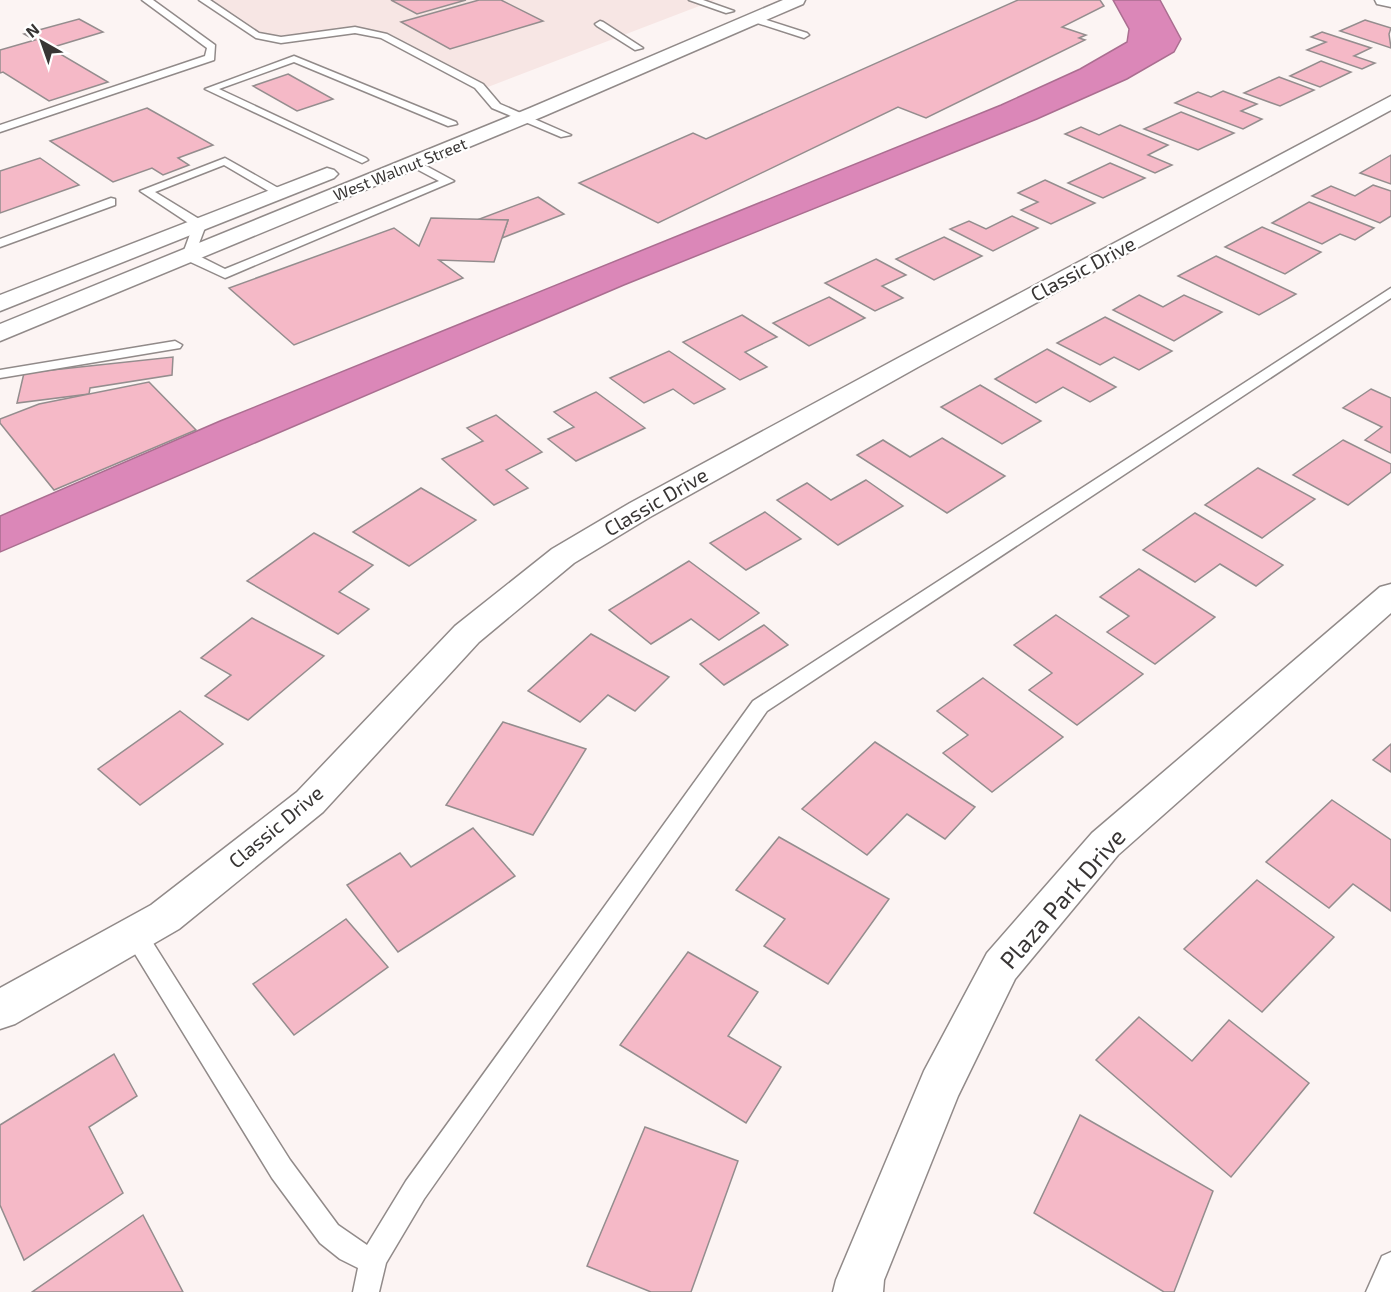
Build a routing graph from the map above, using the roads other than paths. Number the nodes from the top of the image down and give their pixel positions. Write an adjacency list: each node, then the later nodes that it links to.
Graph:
1 (147, 0): 21 (lane)
2 (204, 0): 20 (lane)
3 (694, 0): 9 (lane)
4 (757, 0): 9 (street)
5 (766, 0): 10 (street)
6 (797, 0): 10 (street, West Walnut Street)
7 (1383, 0): 8 (street)
8 (1391, 2)
9 (729, 11): 12 (street); 17 (street)
10 (754, 19): 13 (lane); 17 (street, West Walnut Street)
11 (600, 24): 15 (lane)
12 (678, 32)
13 (804, 35)
14 (658, 40): 15 (street)
15 (638, 48): 16 (street)
16 (617, 57)
17 (654, 62): 19 (street, West Walnut Street)
18 (1391, 102): 37 (street, Classic Drive)
19 (520, 107): 20 (street, West Walnut Street); 22 (lane); 25 (street, West Walnut Street)
20 (474, 115): 23 (street, West Walnut Street); 24 (lane)
21 (0, 129)
22 (565, 135)
23 (422, 136)
24 (372, 156): 26 (street, West Walnut Street)
25 (412, 163): 30 (street, West Walnut Street); 30 (lane)
26 (281, 192): 28 (street, West Walnut Street); 28 (lane)
27 (111, 202): 29 (lane)
28 (200, 225): 30 (lane); 32 (street, West Walnut Street)
29 (0, 243)
30 (188, 256): 33 (street, West Walnut Street)
31 (1391, 292): 39 (lane)
32 (0, 304)
33 (0, 333)
34 (175, 345): 35 (lane)
35 (0, 374)
36 (1391, 595): 42 (street, Plaza Park Drive)
37 (135, 934): 38 (street, Classic Drive); 39 (lane)
38 (0, 1010)
39 (374, 1261): 41 (lane)
40 (1391, 1265): 43 (lane)
41 (366, 1292)
42 (858, 1292)
43 (1379, 1292)

